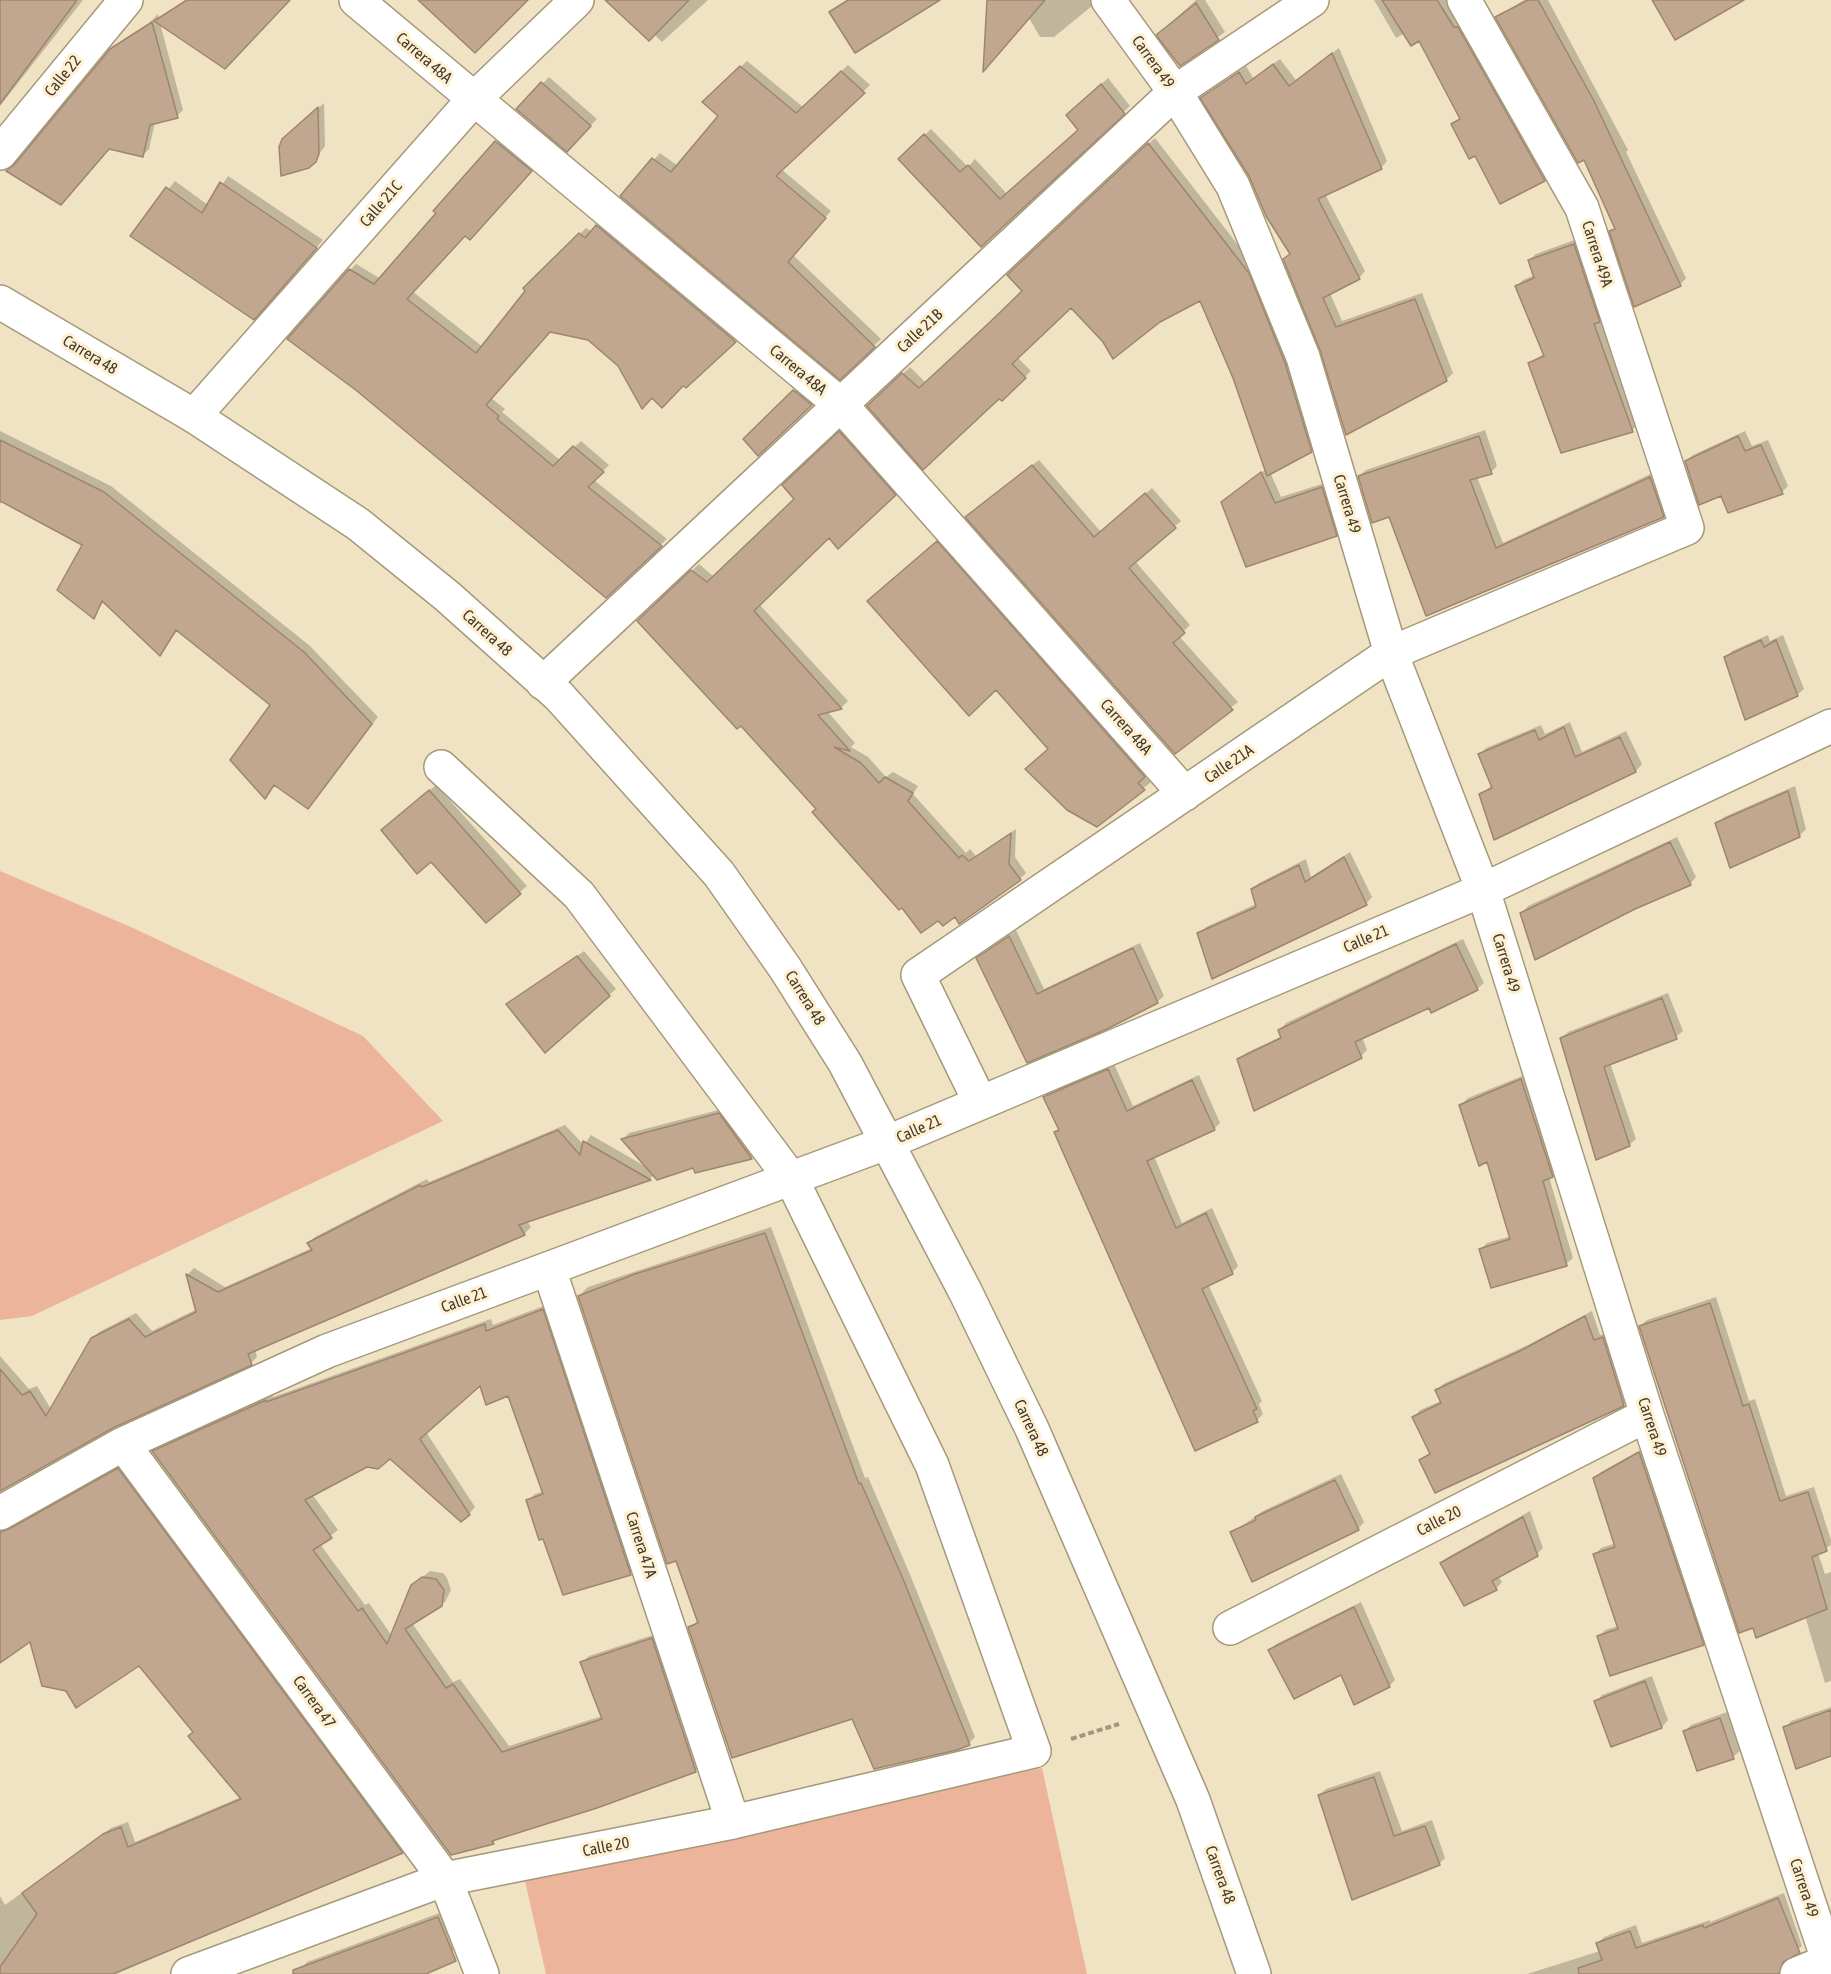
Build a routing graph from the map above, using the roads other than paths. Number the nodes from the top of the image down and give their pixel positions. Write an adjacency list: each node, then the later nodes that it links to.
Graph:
1 (126, 0): 9 (main road, Calle 22)
2 (356, 0): 8 (main road, Carrera 48A)
3 (577, 0): 8 (main road, Calle 21C)
4 (1108, 0): 7 (main road, Carrera 49)
5 (1312, 0): 7 (main road, Calle 21B)
6 (1464, 0): 13 (main road, Carrera 49A)
7 (1175, 92): 11 (main road, Calle 21B); 14 (main road, Carrera 49)
8 (473, 100): 11 (main road, Carrera 48A); 12 (main road, Calle 21C)
9 (0, 153)
10 (0, 302): 12 (main road, Carrera 48)
11 (840, 405): 15 (main road, Calle 21B); 18 (main road, Carrera 48A)
12 (194, 416): 15 (main road, Carrera 48)
13 (1687, 528): 14 (main road, Calle 21A)
14 (1391, 653): 18 (main road, Calle 21A); 19 (main road, Carrera 49)
15 (543, 683): 21 (main road, Carrera 48)
16 (1831, 726): 19 (main road, Calle 21)
17 (441, 767): 22 (main road)
18 (1185, 794): 20 (main road, Calle 21A)
19 (1483, 890): 20 (main road, Calle 21); 24 (main road, Carrera 49)
20 (980, 1102): 21 (main road, Calle 21)
21 (886, 1143): 22 (main road, Calle 21); 33 (main road, Carrera 48)
22 (792, 1180): 23 (main road, Calle 21); 28 (main road, Calle 20)
23 (549, 1269): 25 (main road, Calle 21); 28 (main road, Carrera 47A)
24 (1647, 1415): 27 (main road, Calle 20); 30 (main road, Carrera 49)
25 (123, 1444): 26 (main road, Calle 21); 29 (main road, Carrera 47)
26 (0, 1514)
27 (1230, 1628)
28 (733, 1822): 29 (main road, Calle 20)
29 (445, 1879): 31 (main road, Calle 20); 32 (main road, Carrera 47)
30 (1830, 1963): 34 (main road)
31 (188, 1974)
32 (482, 1974)
33 (1254, 1974)
34 (1797, 1974)

